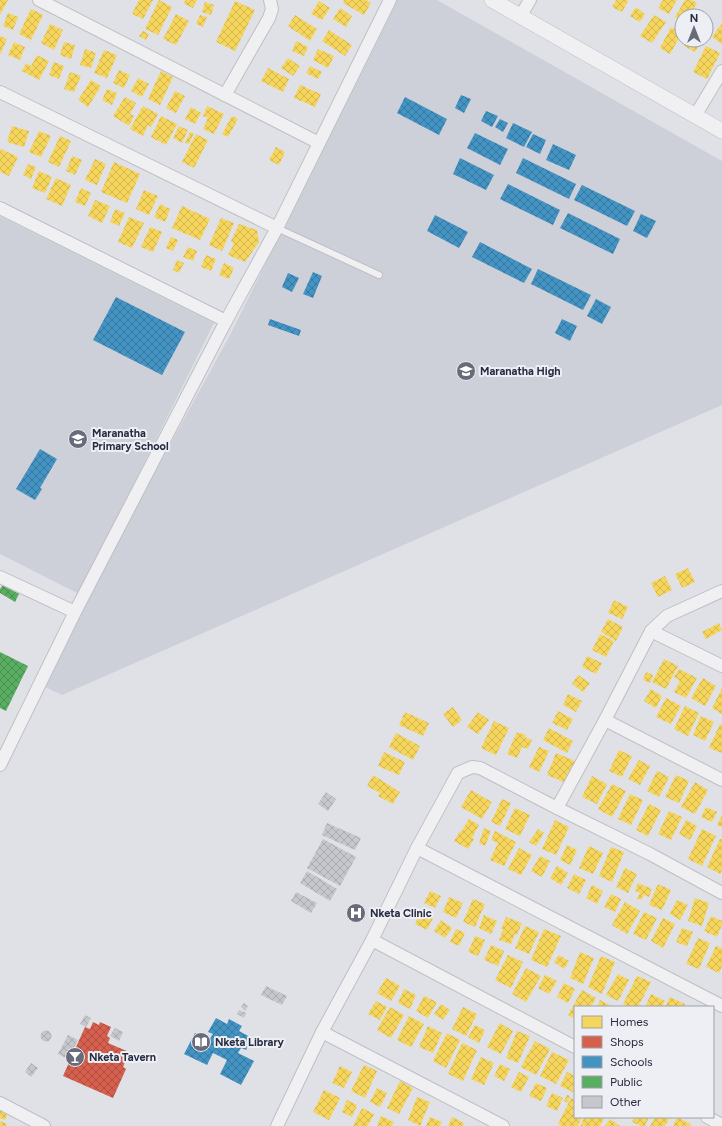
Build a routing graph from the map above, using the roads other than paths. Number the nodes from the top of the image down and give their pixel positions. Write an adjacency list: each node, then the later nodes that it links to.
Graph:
1 (39, 0): 9 (street)
2 (270, 0): 9 (street)
3 (390, 0): 12 (street)
4 (492, 0): 6 (street)
5 (530, 0): 6 (street)
6 (520, 17): 10 (street)
7 (722, 71): 10 (street)
8 (0, 92): 14 (street)
9 (225, 95): 12 (street)
10 (695, 116): 11 (street)
11 (722, 131)
12 (319, 143): 14 (street)
13 (0, 208): 16 (street)
14 (277, 228): 15 (lane); 16 (street)
15 (379, 275)
16 (226, 321): 19 (street)
17 (0, 577): 19 (street)
18 (722, 591): 20 (street)
19 (75, 612): 23 (street)
20 (651, 631): 21 (street); 22 (street)
21 (722, 666)
22 (605, 720): 24 (street); 25 (street)
23 (0, 765)
24 (722, 780)
25 (557, 808): 26 (street); 27 (street)
26 (417, 848): 28 (street); 29 (street)
27 (722, 893)
28 (372, 940): 30 (street); 31 (street)
29 (722, 1006)
30 (322, 1032): 36 (street); 37 (street)
31 (574, 1046)
32 (0, 1104): 35 (street)
33 (709, 1118): 34 (street)
34 (722, 1125)
35 (44, 1126)
36 (279, 1126)
37 (503, 1126)

